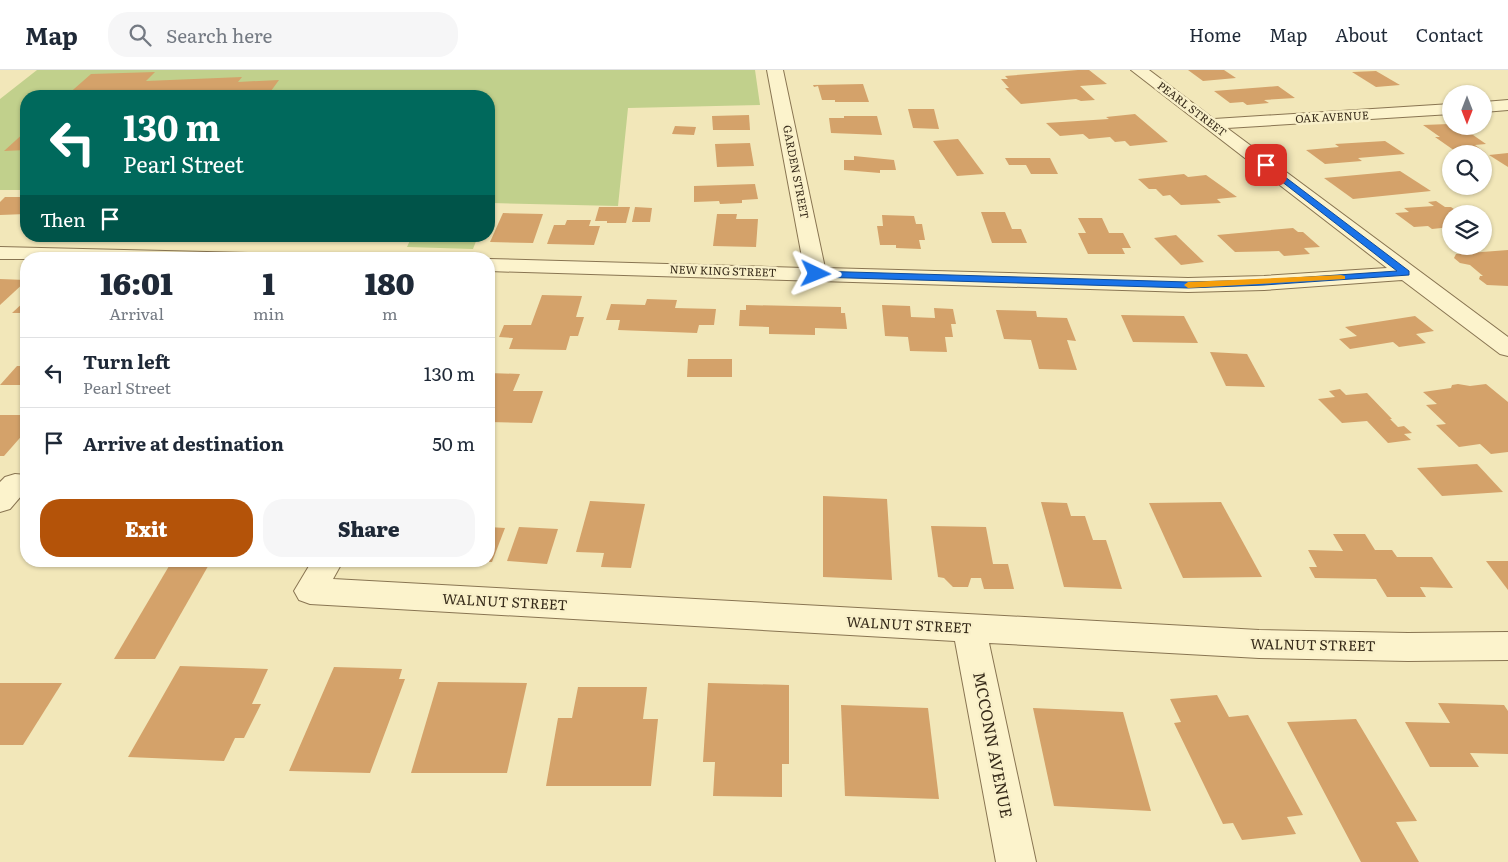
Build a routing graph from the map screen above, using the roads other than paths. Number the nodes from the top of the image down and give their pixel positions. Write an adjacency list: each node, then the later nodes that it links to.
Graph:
1 (775, 70): 11 (street, GARDEN STREET)
2 (1139, 70): 6 (street, PEARL STREET)
3 (1508, 105): 4 (street)
4 (1492, 106)
5 (1442, 110): 6 (street, OAK AVENUE)
6 (1212, 124): 10 (street, PEARL STREET)
7 (0, 253): 8 (street)
8 (20, 253)
9 (495, 264): 11 (street, NEW KING STREET)
10 (1406, 273): 11 (street, NEW KING STREET); 12 (street, PEARL STREET)
11 (816, 274)
12 (1508, 348)
13 (324, 567): 14 (street, WALNUT STREET)
14 (969, 628): 15 (street, WALNUT STREET); 16 (street, MCCONN AVENUE)
15 (1508, 646)
16 (1016, 862)

